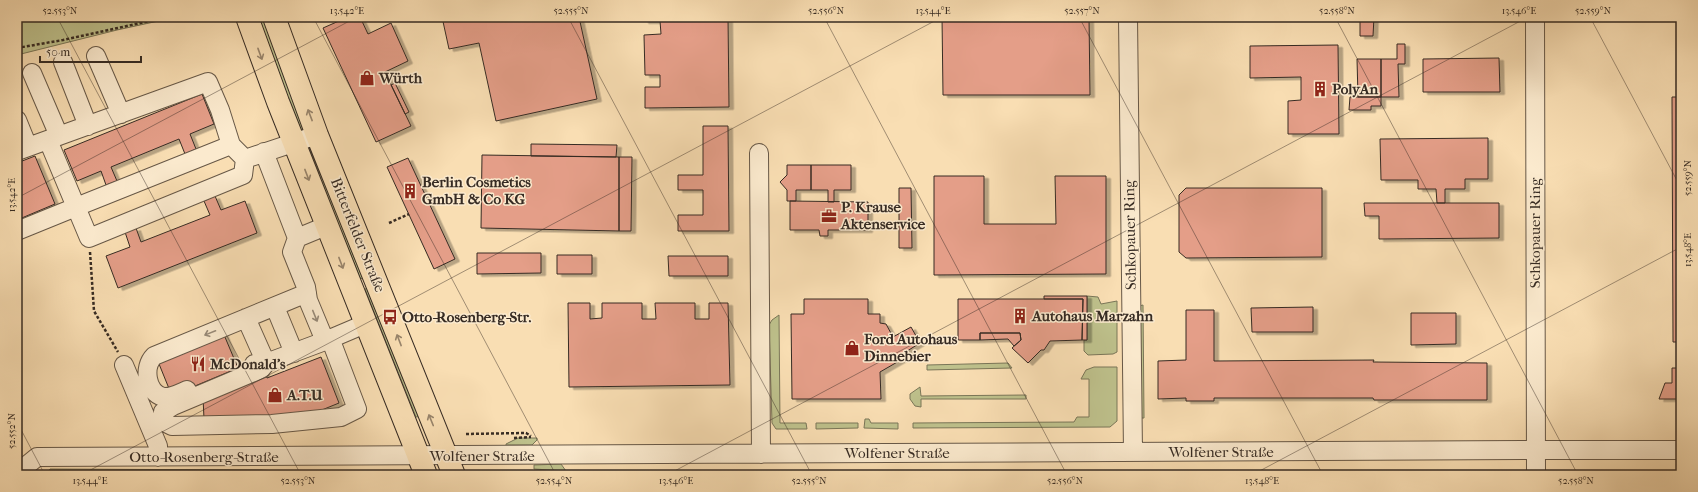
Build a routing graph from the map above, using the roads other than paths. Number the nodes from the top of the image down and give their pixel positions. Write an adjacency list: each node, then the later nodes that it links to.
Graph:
1 (247, 17): 13 (main road, Bitterfelder Straße, one-way to 13)
2 (274, 17): 11 (main road, Bitterfelder Straße, one-way to 2)
3 (1128, 17): 36 (street, Schkopauer Ring)
4 (1535, 17): 34 (street, Schkopauer Ring)
5 (96, 56): 8 (street)
6 (63, 62): 10 (street)
7 (32, 73): 12 (street)
8 (120, 114): 10 (street); 14 (street)
9 (17, 120): 15 (street)
10 (88, 126): 12 (street)
11 (317, 135): 13 (street); 23 (main road, Bitterfelder Straße)
12 (53, 138): 15 (street); 19 (street)
13 (294, 142): 16 (street); 20 (main road, Bitterfelder Straße, one-way to 20)
14 (231, 145): 18 (street); 19 (street)
15 (23, 149)
16 (264, 152): 18 (street); 22 (street)
17 (759, 153): 37 (street)
18 (244, 167): 19 (street)
19 (76, 207): 21 (street)
20 (326, 226): 22 (street); 24 (main road, Bitterfelder Straße, one-way to 24)
21 (17, 231)
22 (297, 238): 25 (street)
23 (376, 280): 24 (street); 40 (main road, Bitterfelder Straße, one-way to 23)
24 (351, 290): 28 (main road, Bitterfelder Straße)
25 (307, 293): 26 (street); 29 (street, one-way to 29)
26 (275, 307): 27 (street); 30 (street)
27 (246, 318): 31 (street); 31 (street, one-way to 31)
28 (365, 324): 29 (street); 39 (main road, Bitterfelder Straße)
29 (328, 339): 30 (street); 33 (street)
30 (294, 353): 31 (street)
31 (266, 363): 33 (street)
32 (124, 365): 33 (street)
33 (158, 425): 38 (street)
34 (1536, 450): 35 (street, Wolfener Straße); 36 (street, Wolfener Straße); 42 (street, Schkopauer Ring)
35 (1681, 450)
36 (1133, 452): 37 (street, Wolfener Straße)
37 (761, 454): 40 (street, Wolfener Straße)
38 (158, 457): 39 (street, Otto-Rosenberg-Straße); 41 (street, Otto-Rosenberg-Straße)
39 (422, 465): 40 (street, Wolfener Straße)
40 (450, 465)
41 (26, 475)
42 (1536, 475)

